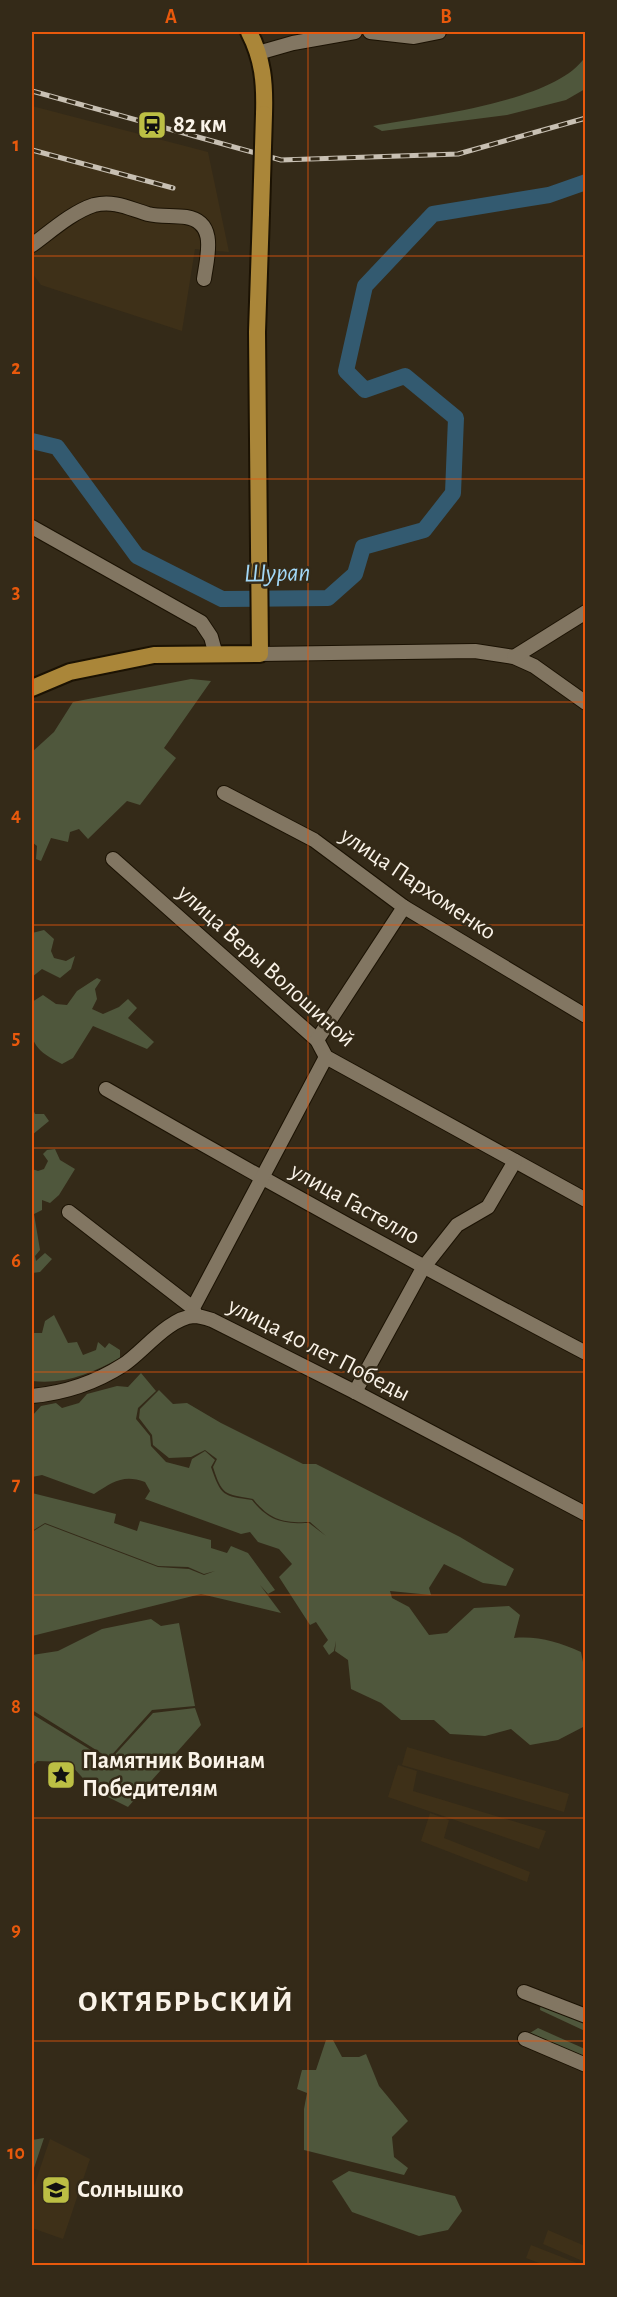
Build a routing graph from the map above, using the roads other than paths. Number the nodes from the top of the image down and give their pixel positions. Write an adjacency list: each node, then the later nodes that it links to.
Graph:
1 (249, 32): 5 (main road)
2 (355, 32): 5 (street)
3 (370, 32): 4 (street)
4 (439, 32)
5 (258, 53): 10 (main road, bridge)
6 (32, 245): 7 (street)
7 (204, 279)
8 (32, 527): 11 (street)
9 (585, 612): 12 (street)
10 (260, 654): 11 (main road); 12 (street)
11 (216, 655): 13 (main road)
12 (514, 657): 14 (street)
13 (32, 688)
14 (585, 703)
15 (224, 793): 17 (street, улица Пархоменко)
16 (113, 859): 19 (street, улица Веры Волошиной)
17 (404, 907): 18 (street, улица Пархоменко); 19 (street)
18 (585, 1016)
19 (317, 1040): 20 (street, улица Веры Волошиной)
20 (326, 1057): 22 (street, улица Веры Волошиной); 23 (street)
21 (106, 1089): 23 (street, улица Гастелло)
22 (515, 1161): 24 (street, улица Веры Волошиной); 26 (street)
23 (262, 1179): 26 (street, улица Гастелло); 27 (street)
24 (585, 1200)
25 (69, 1212): 27 (street)
26 (423, 1268): 28 (street, улица Гастелло); 29 (street)
27 (194, 1312): 29 (street, улица 40 лет Победы); 30 (street, улица 40 лет Победы)
28 (585, 1353)
29 (355, 1392): 31 (street, улица 40 лет Победы)
30 (32, 1396)
31 (585, 1514)
32 (524, 1992): 33 (street)
33 (585, 2016)
34 (525, 2039): 35 (street)
35 (585, 2065)

